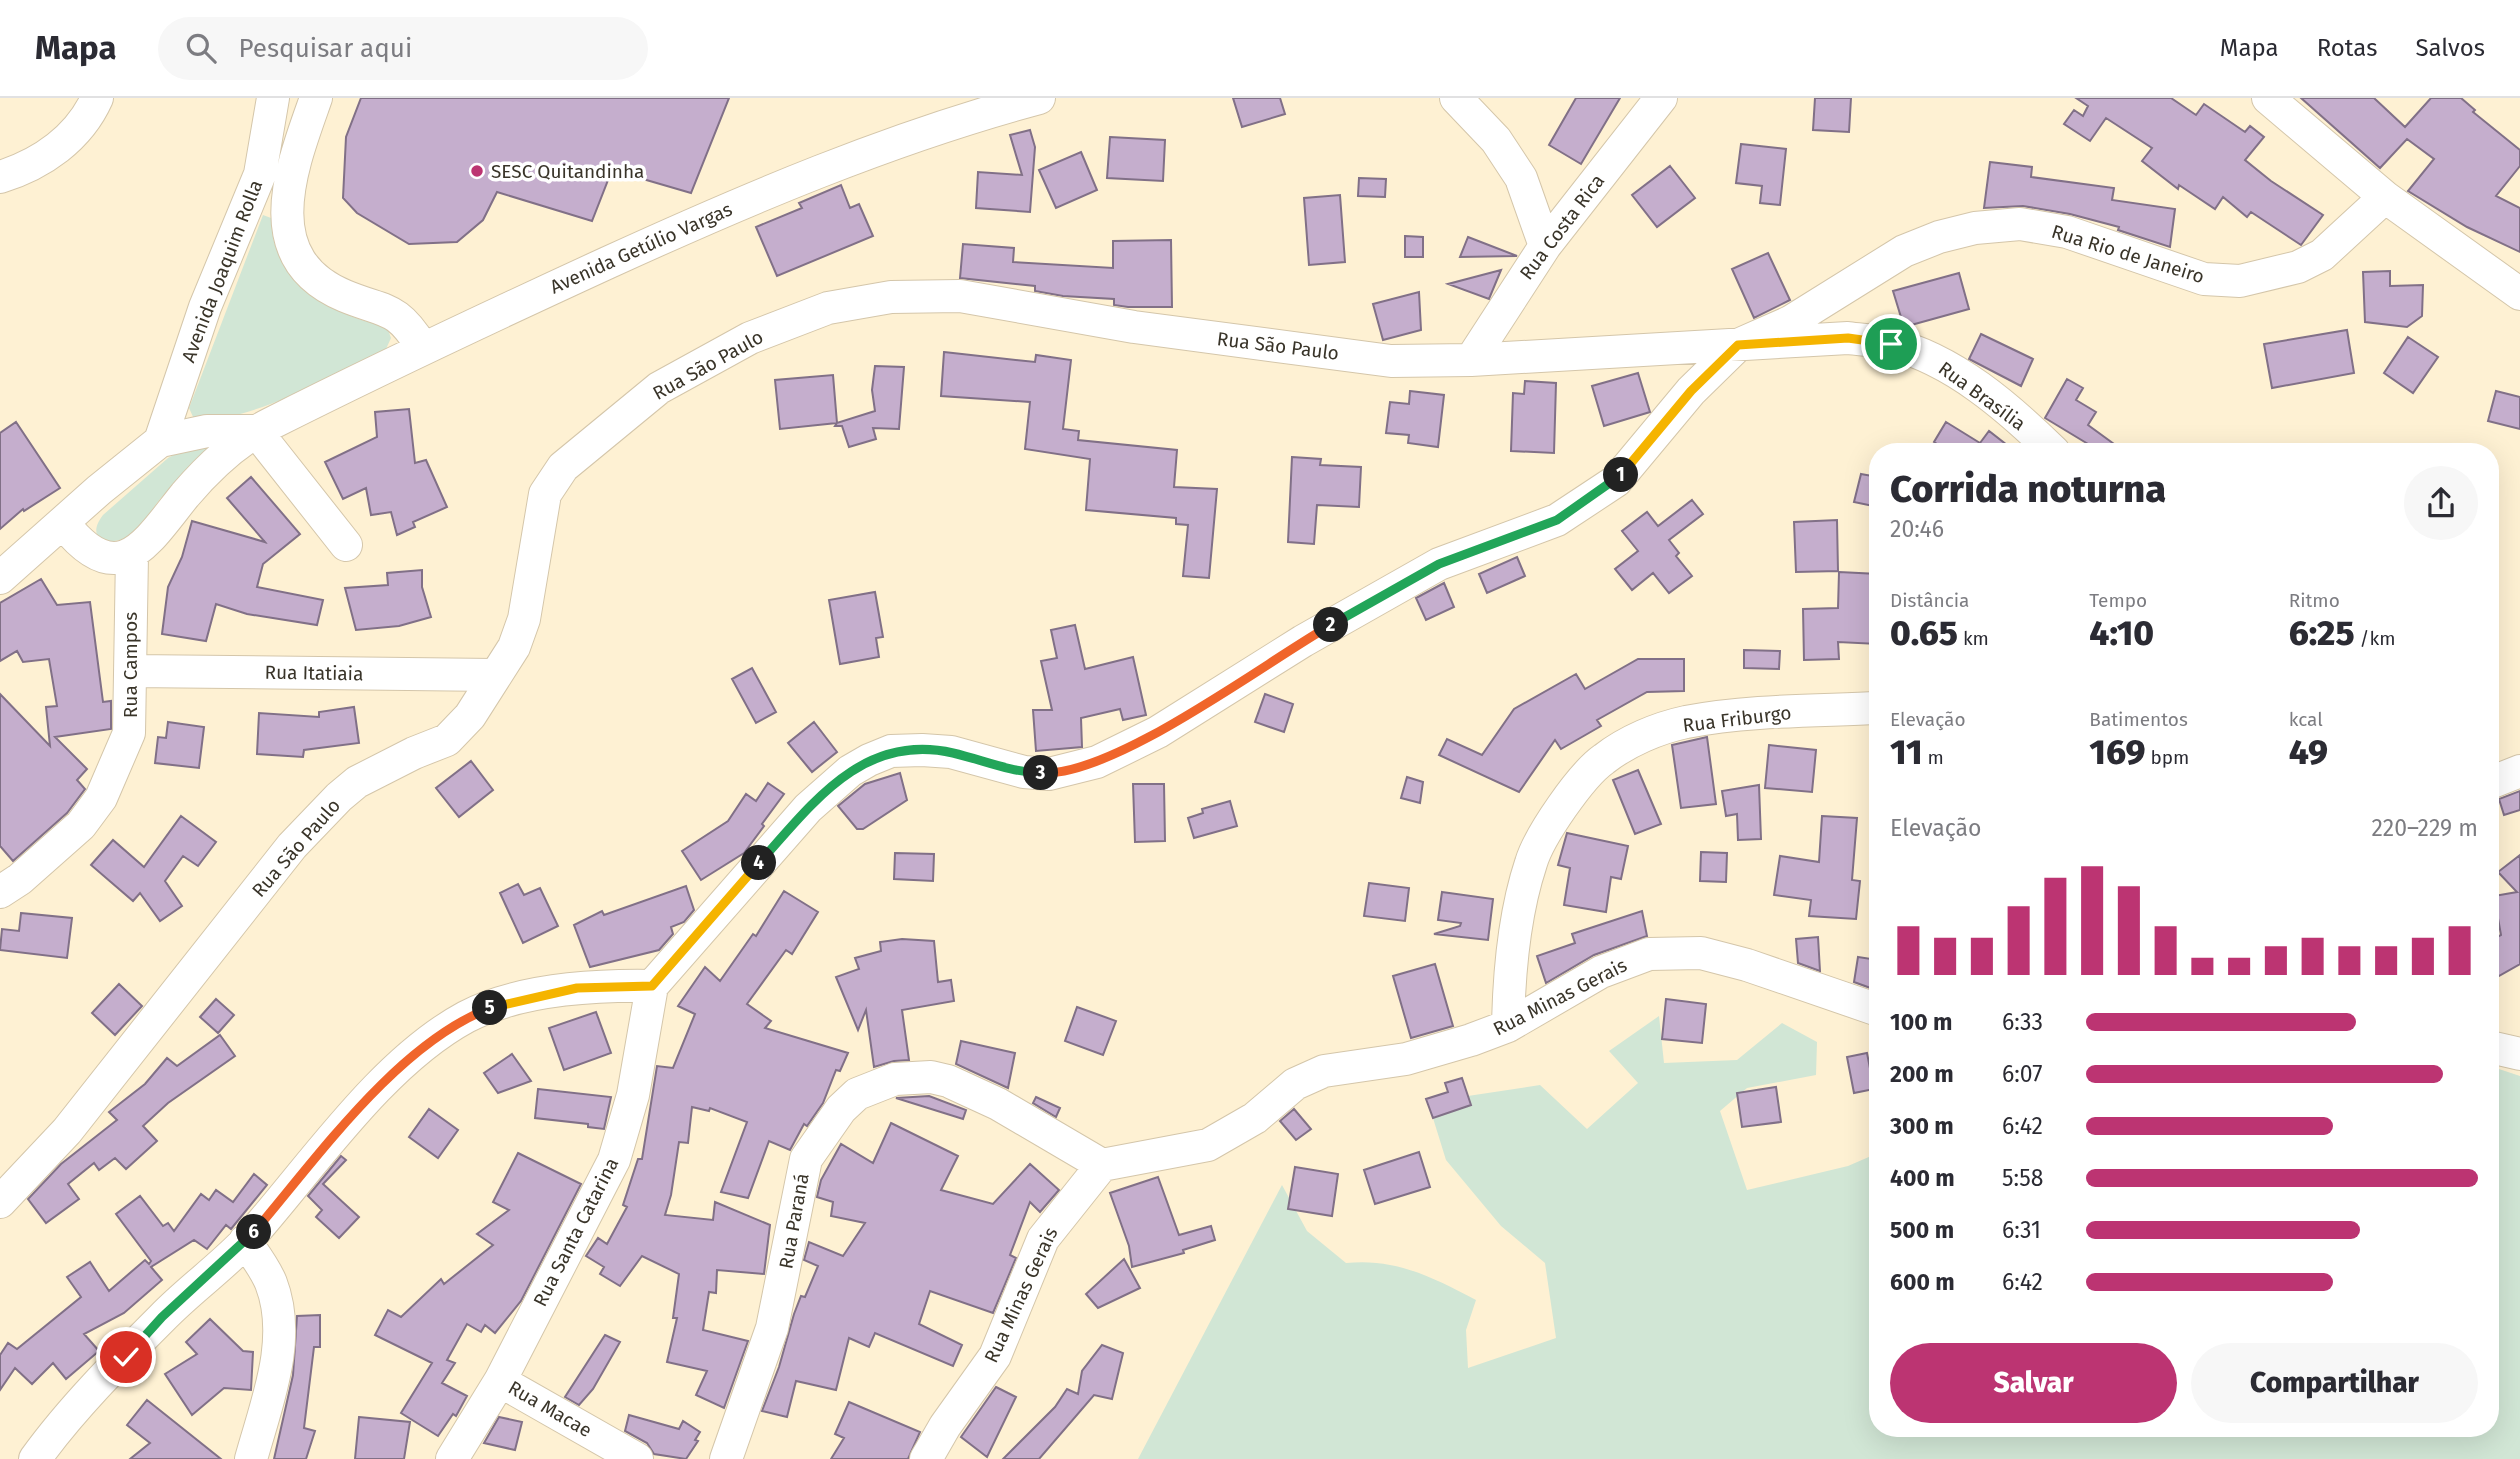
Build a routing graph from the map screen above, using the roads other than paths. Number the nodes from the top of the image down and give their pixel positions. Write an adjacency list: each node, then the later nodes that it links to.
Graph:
1 (97, 98): 8 (street)
2 (273, 98): 9 (street, Avenida Joaquim Rolla)
3 (316, 98): 9 (street, Avenida Joaquim Rolla)
4 (1039, 98): 14 (street, Avenida Getúlio Vargas)
5 (1456, 98): 11 (street)
6 (1661, 98): 11 (street, Rua Costa Rica)
7 (2268, 98): 10 (street)
8 (0, 177)
9 (276, 177): 14 (street, Avenida Joaquim Rolla); 17 (street, Avenida Joaquim Rolla)
10 (2385, 197): 12 (street); 13 (street, Rua Rio de Janeiro)
11 (1545, 246): 15 (street, Rua Costa Rica)
12 (2520, 294)
13 (1738, 345): 15 (street, Rua São Paulo); 18 (street, Rua Brasília); 29 (street, Rua Rio de Janeiro)
14 (422, 347): 16 (street, Avenida Getúlio Vargas)
15 (1471, 360): 24 (street, Rua São Paulo)
16 (256, 431): 17 (street, Avenida Getúlio Vargas); 20 (street); 21 (street, Avenida Getúlio Vargas)
17 (160, 441): 19 (street, Avenida Getúlio Vargas)
18 (2043, 443)
19 (64, 524): 21 (street); 22 (street, Avenida Getúlio Vargas)
20 (346, 545)
21 (132, 555): 23 (street, Rua Campos)
22 (0, 578)
23 (132, 671): 24 (street, Rua Itatiaia); 28 (street, Rua Campos)
24 (495, 675): 35 (street, Rua São Paulo)
25 (1869, 708): 31 (street, Rua Friburgo)
26 (2520, 771): 27 (street)
27 (2499, 779)
28 (0, 892)
29 (652, 986): 36 (street); 37 (street, Rua Santa Catarina)
30 (1869, 1007): 31 (street, Rua Minas Gerais)
31 (1508, 1026): 34 (street, Rua Minas Gerais)
32 (2499, 1049): 33 (street)
33 (2520, 1054)
34 (1102, 1165): 42 (street, Rua Paraná); 43 (street, Rua Minas Gerais)
35 (0, 1202)
36 (246, 1241): 38 (street); 39 (street)
37 (500, 1381): 40 (street, Rua Santa Catarina); 41 (street, Rua Macae)
38 (35, 1459)
39 (251, 1459)
40 (452, 1459)
41 (637, 1459)
42 (726, 1459)
43 (926, 1459)

